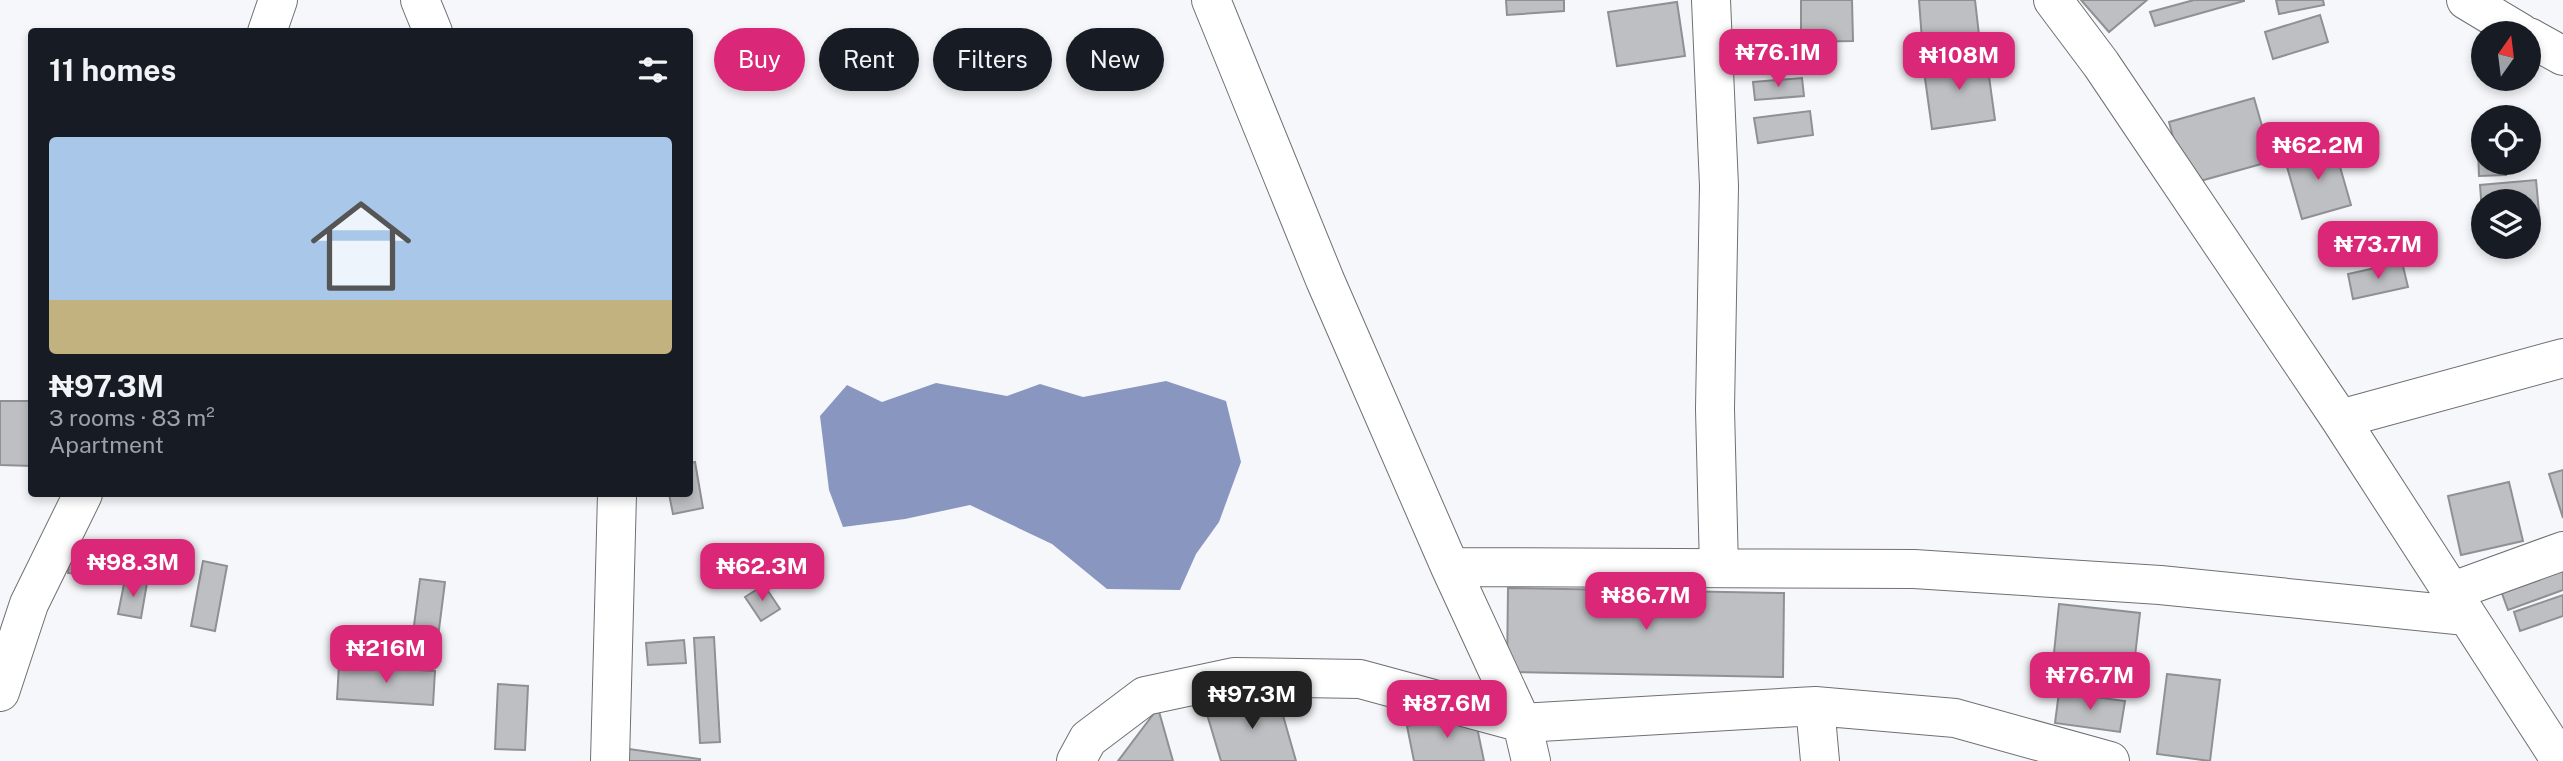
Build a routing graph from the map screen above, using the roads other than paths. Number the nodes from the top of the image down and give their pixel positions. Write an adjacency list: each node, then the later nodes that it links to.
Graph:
1 (278, 0): 8 (street)
2 (420, 0): 9 (street)
3 (1211, 0): 17 (street)
4 (1711, 0): 18 (street)
5 (2053, 0): 13 (street)
6 (2466, 0): 7 (street)
7 (2501, 21)
8 (268, 28)
9 (431, 28)
10 (2541, 44): 11 (street)
11 (2563, 56)
12 (2563, 358): 13 (street)
13 (2340, 419): 19 (street)
14 (82, 497): 20 (street)
15 (617, 497): 23 (street)
16 (2563, 551): 19 (street)
17 (1450, 567): 18 (street); 22 (street)
18 (1719, 568): 19 (street)
19 (2458, 604): 28 (street)
20 (0, 692)
21 (1815, 706): 22 (street); 26 (street); 27 (street)
22 (1522, 723): 24 (street); 25 (street)
23 (610, 761)
24 (1076, 761)
25 (1531, 761)
26 (1820, 761)
27 (2110, 761)
28 (2561, 761)

